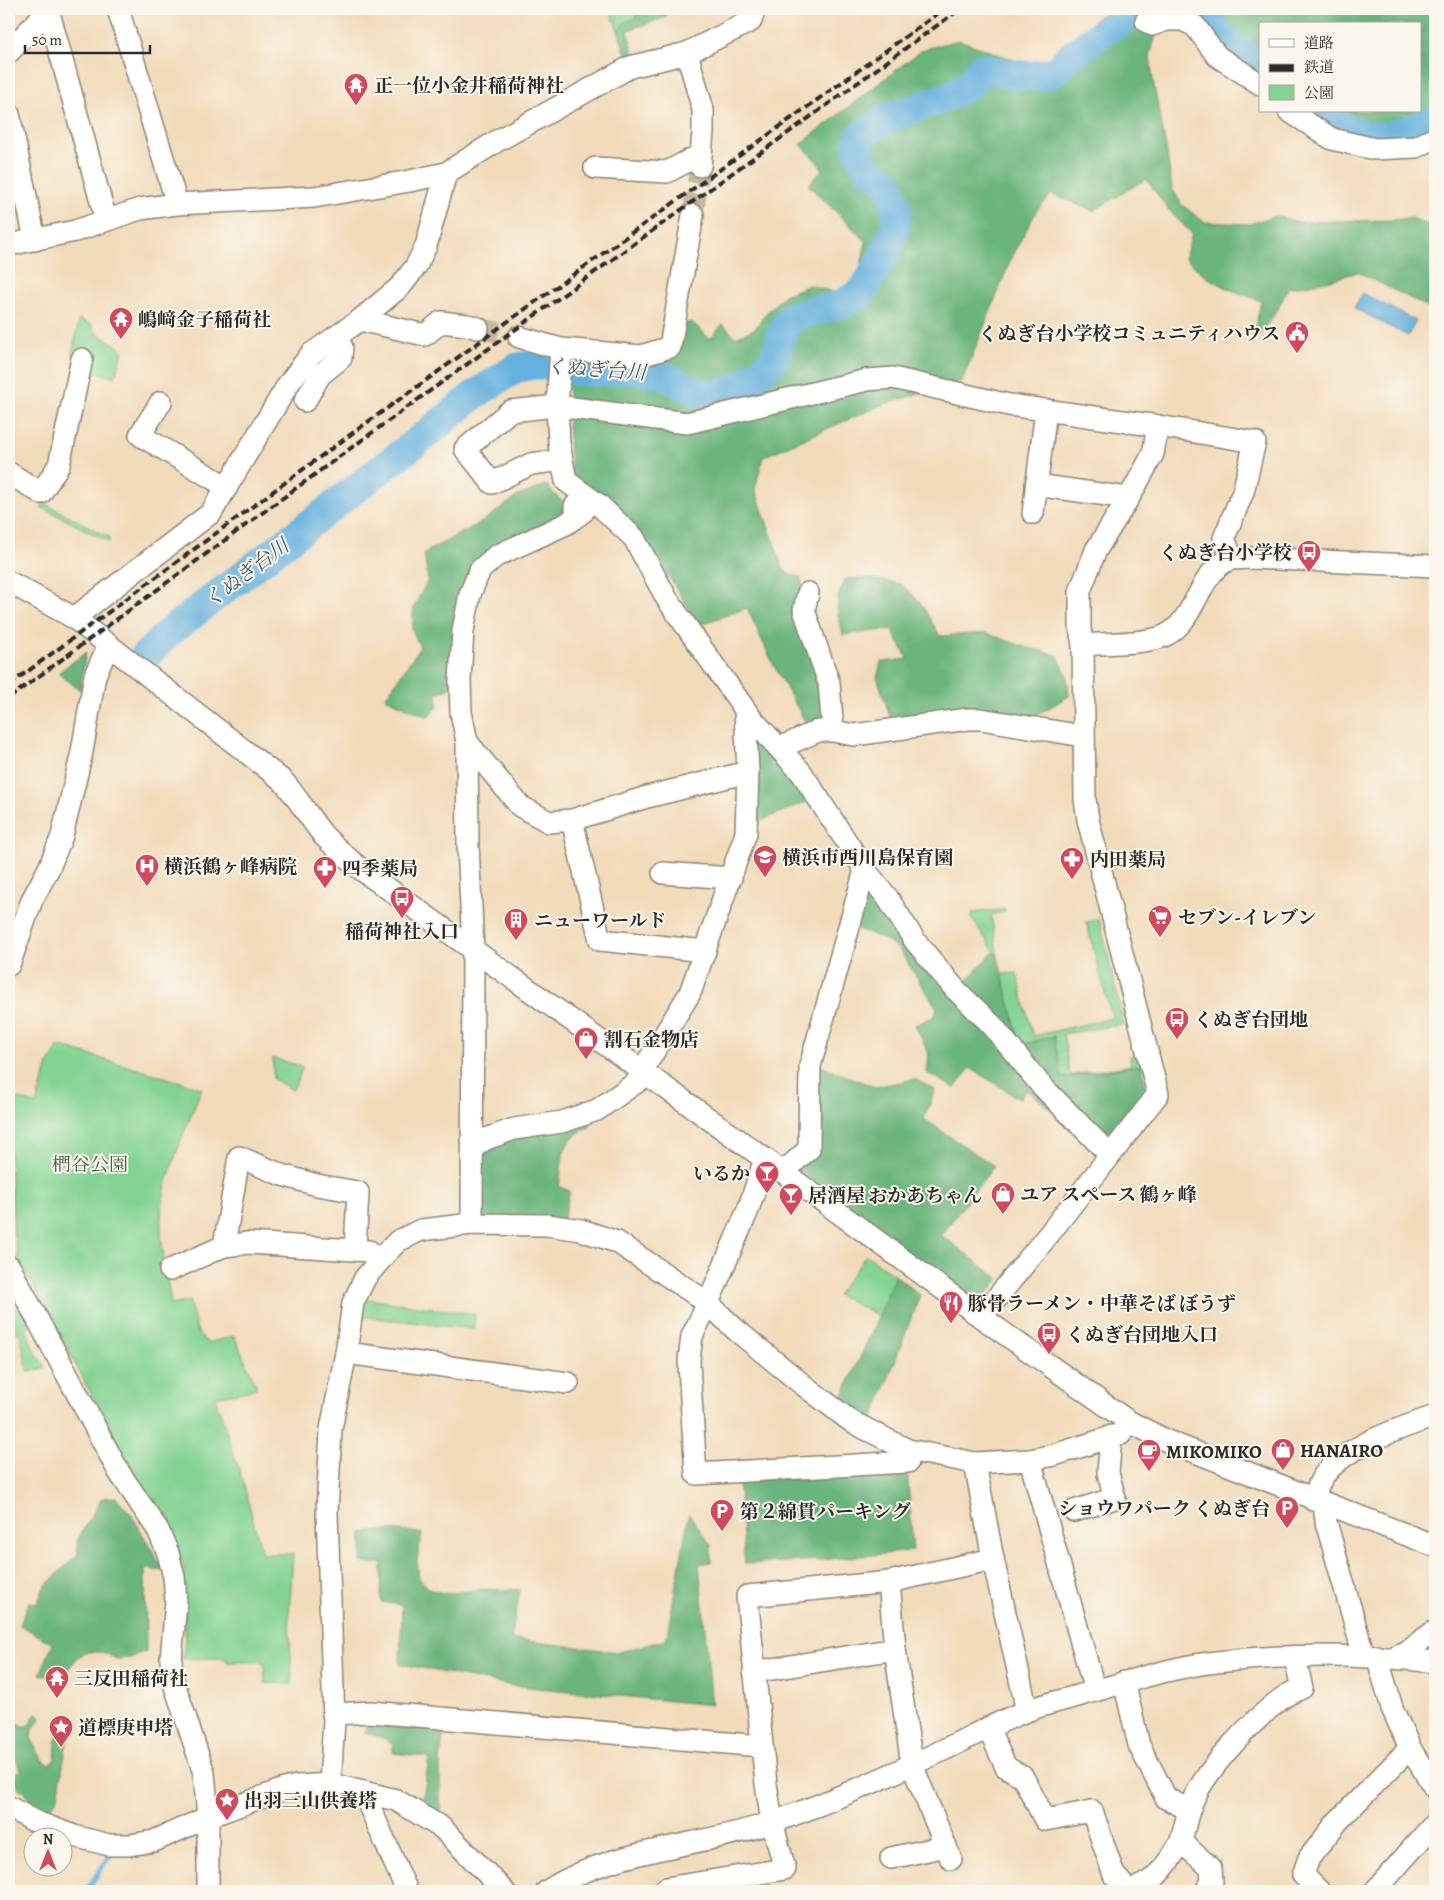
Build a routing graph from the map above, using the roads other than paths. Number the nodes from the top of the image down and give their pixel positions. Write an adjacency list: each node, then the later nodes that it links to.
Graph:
1 (49, 9): 5 (street); 15 (street)
2 (118, 9): 13 (street)
3 (756, 9): 6 (street)
4 (1146, 21): 7 (street)
5 (9, 52)
6 (687, 53): 11 (street); 12 (street)
7 (1259, 83)
8 (1291, 112): 10 (street)
9 (9, 114): 16 (street)
10 (1435, 138)
11 (595, 168)
12 (446, 172): 13 (street); 18 (street)
13 (176, 204): 15 (street)
14 (693, 215): 23 (street)
15 (106, 220): 16 (street)
16 (35, 240): 17 (street)
17 (9, 245)
18 (360, 320): 19 (street); 20 (street)
19 (478, 328)
20 (335, 337): 24 (street); 32 (street)
21 (520, 337): 23 (street)
22 (82, 359): 29 (street)
23 (560, 362): 26 (street)
24 (305, 401)
25 (161, 402): 32 (street)
26 (557, 406): 27 (street); 30 (street); 30 (street)
27 (1046, 410): 28 (street); 31 (street)
28 (1158, 426): 33 (street); 35 (street)
29 (9, 473)
30 (566, 485): 42 (street); 45 (street)
31 (1036, 485): 33 (street); 34 (street)
32 (227, 487): 39 (street)
33 (1128, 498): 41 (street)
34 (1033, 513)
35 (1232, 559): 36 (street); 41 (street)
36 (1435, 566)
37 (9, 582): 39 (street)
38 (808, 593): 43 (street)
39 (74, 618): 40 (street)
40 (109, 645): 52 (street); 54 (street)
41 (1084, 645): 44 (street)
42 (746, 710): 46 (street); 47 (street)
43 (832, 731): 44 (street); 46 (street)
44 (1084, 736): 57 (street)
45 (467, 742): 48 (street); 52 (street)
46 (779, 748): 49 (street)
47 (748, 772): 48 (street); 51 (street)
48 (572, 820): 53 (street)
49 (865, 870): 57 (street); 59 (street)
50 (663, 873): 51 (street)
51 (731, 878): 53 (street)
52 (473, 949): 55 (street); 56 (street)
53 (705, 951): 55 (street)
54 (9, 966)
55 (645, 1073): 56 (street); 58 (street)
56 (473, 1146): 60 (street)
57 (1110, 1155): 67 (street)
58 (765, 1159): 59 (street); 66 (street)
59 (783, 1172): 67 (street)
60 (472, 1224): 63 (street); 66 (street)
61 (224, 1246): 62 (street); 62 (street); 65 (street)
62 (355, 1250): 63 (street)
63 (387, 1252): 68 (street)
64 (9, 1266): 100 (street)
65 (170, 1270)
66 (708, 1303): 73 (street); 73 (street)
67 (981, 1317): 71 (street)
68 (346, 1353): 69 (street); 90 (street)
69 (568, 1383)
70 (1435, 1416): 76 (street)
71 (1128, 1421): 72 (street); 76 (street)
72 (1111, 1436): 74 (street); 77 (street)
73 (908, 1450): 75 (street)
74 (1030, 1460): 75 (street); 88 (street)
75 (975, 1463): 79 (street)
76 (1319, 1501): 78 (street); 83 (street)
77 (1074, 1511)
78 (1435, 1546)
79 (993, 1559): 80 (street); 89 (street)
80 (889, 1582): 82 (street); 86 (street)
81 (1435, 1631): 83 (street)
82 (895, 1650): 86 (street); 94 (street)
83 (1378, 1657): 84 (street); 85 (street); 93 (street)
84 (1295, 1658): 87 (street); 99 (street)
85 (1435, 1662)
86 (754, 1672): 92 (street)
87 (1124, 1682): 88 (street); 99 (street)
88 (1095, 1691): 89 (street)
89 (1026, 1711): 91 (street)
90 (333, 1714): 92 (street); 95 (street)
91 (988, 1728): 94 (street); 111 (street)
92 (761, 1746): 101 (street)
93 (1410, 1748): 96 (street); 113 (street)
94 (912, 1765): 101 (street); 104 (street)
95 (330, 1784): 97 (street); 100 (street)
96 (1435, 1789)
97 (363, 1792): 107 (street); 108 (street)
98 (9, 1807): 100 (street)
99 (1189, 1810): 103 (street)
100 (208, 1817): 106 (street)
101 (772, 1822): 109 (street); 110 (street)
102 (1435, 1823): 114 (street)
103 (1181, 1842): 105 (street); 112 (street)
104 (891, 1858)
105 (1162, 1884): 111 (street)
106 (208, 1891)
107 (407, 1891)
108 (504, 1891)
109 (547, 1891)
110 (664, 1891)
111 (1130, 1891)
112 (1206, 1891)
113 (1319, 1891)
114 (1375, 1891)

